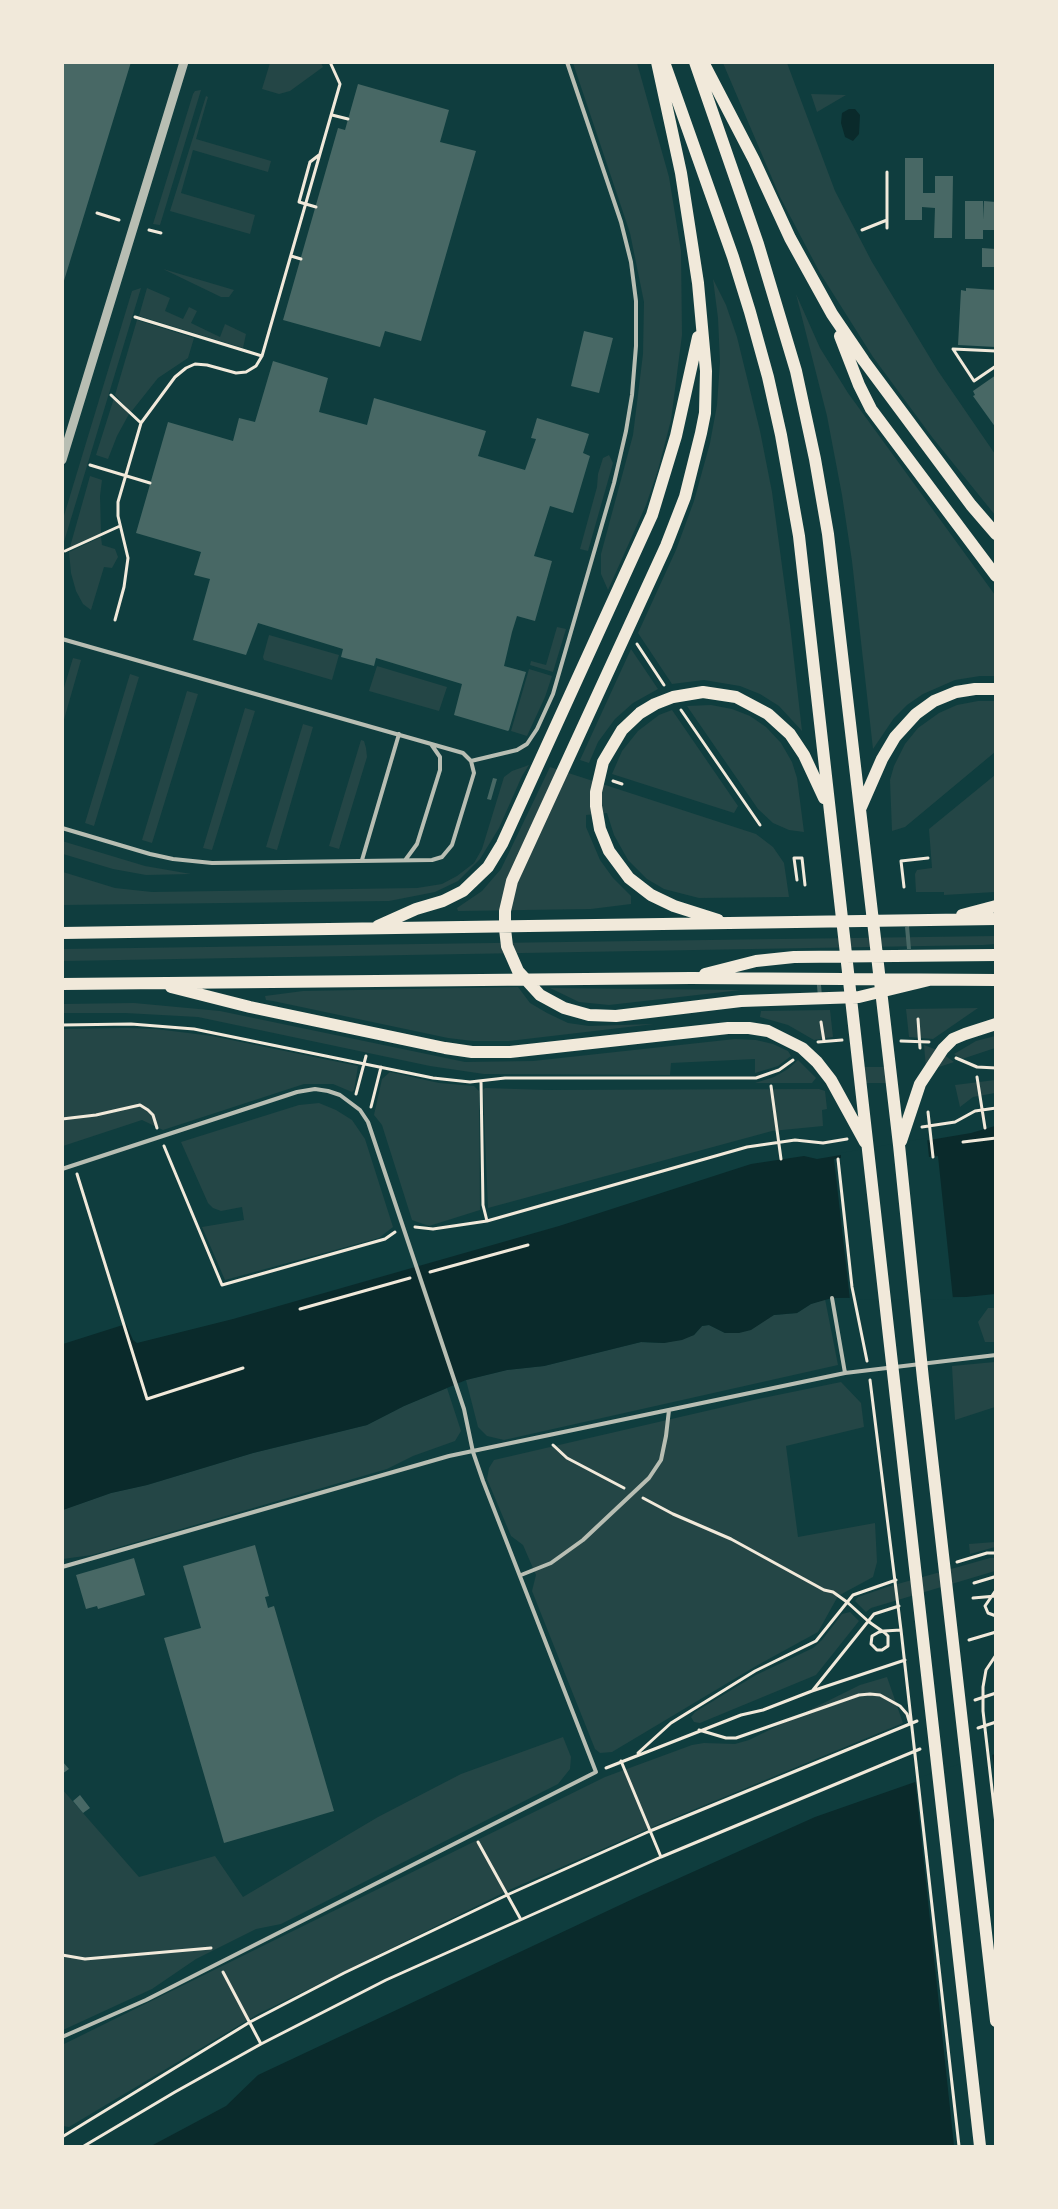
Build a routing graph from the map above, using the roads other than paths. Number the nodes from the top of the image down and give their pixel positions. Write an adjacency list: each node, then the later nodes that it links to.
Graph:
1 (184, 62): 9 (street)
2 (567, 62): 16 (lane)
3 (657, 62): 8 (main road)
4 (664, 62): 18 (main road)
5 (695, 62): 17 (main road)
6 (703, 62): 7 (main road)
7 (832, 314): 10 (main road); 11 (main road)
8 (700, 325): 26 (main road); 30 (main road)
9 (62, 460)
10 (996, 534)
11 (995, 575)
12 (62, 639): 14 (lane)
13 (996, 689): 17 (main road)
14 (399, 734): 15 (lane); 21 (lane)
15 (429, 743): 16 (lane); 20 (lane)
16 (471, 761): 20 (lane)
17 (860, 809): 35 (main road)
18 (830, 812): 25 (main road); 36 (main road)
19 (62, 828): 21 (lane)
20 (406, 859): 21 (lane)
21 (362, 860)
22 (996, 906): 24 (main road)
23 (996, 919): 24 (main road)
24 (946, 920): 25 (main road)
25 (726, 923): 26 (main road)
26 (371, 928): 27 (main road)
27 (62, 933)
28 (996, 955): 29 (main road)
29 (691, 978): 30 (main road); 32 (main road)
30 (928, 980): 31 (main road)
31 (996, 980)
32 (154, 982): 33 (main road); 36 (main road)
33 (62, 984)
34 (996, 1024): 35 (main road)
35 (900, 1146): 45 (main road)
36 (869, 1150): 47 (main road)
37 (62, 1169): 42 (lane)
38 (832, 1298): 40 (lane)
39 (996, 1355): 40 (lane)
40 (845, 1373): 41 (lane)
41 (669, 1410): 42 (lane); 44 (lane)
42 (473, 1452): 43 (lane); 44 (lane)
43 (62, 1568)
44 (521, 1575): 46 (lane)
45 (996, 2021)
46 (62, 2037)
47 (980, 2146)

